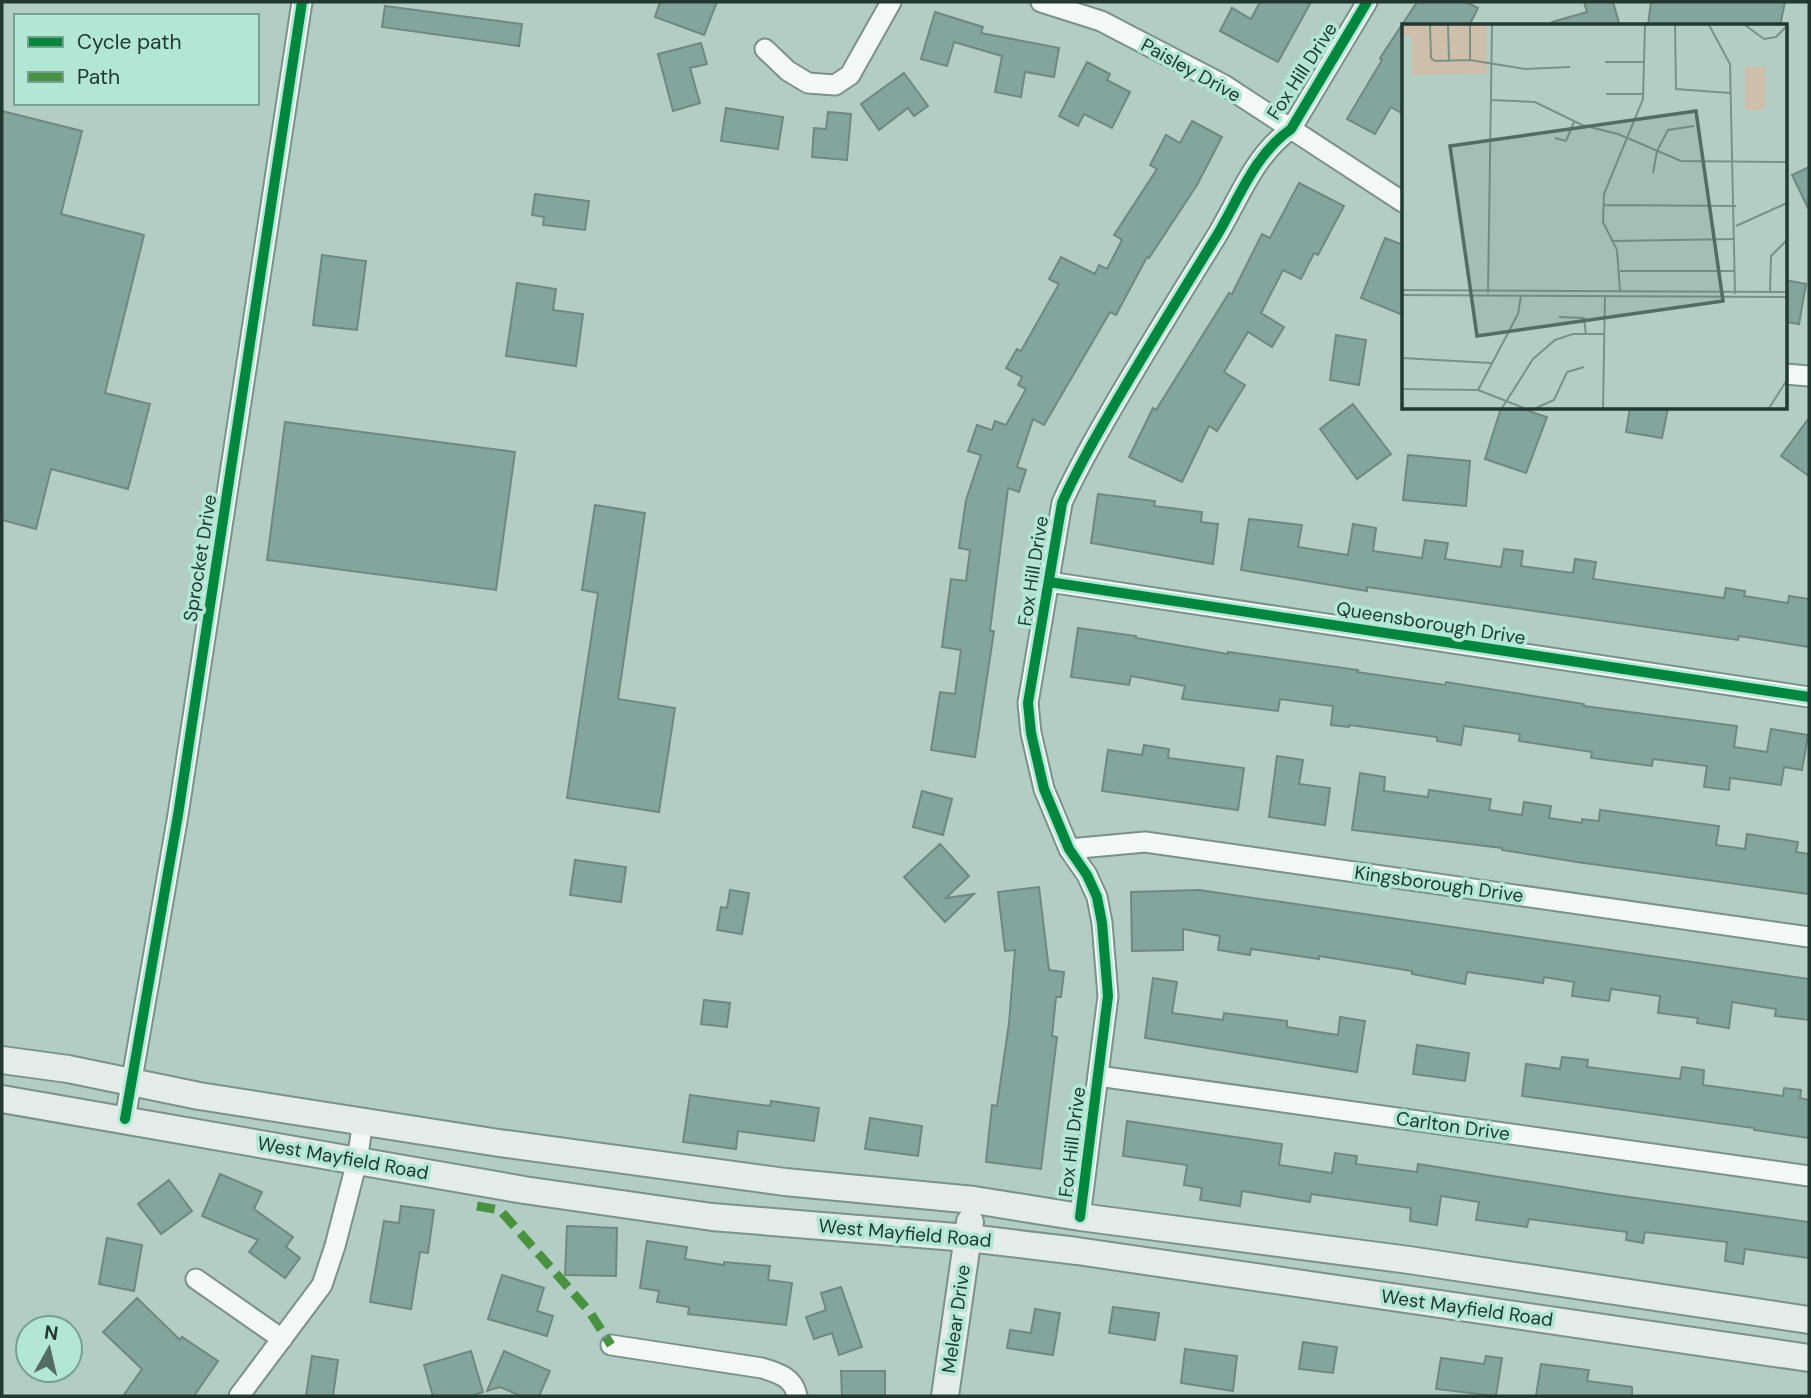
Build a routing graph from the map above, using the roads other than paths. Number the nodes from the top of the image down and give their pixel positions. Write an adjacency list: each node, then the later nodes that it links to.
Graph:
1 (302, 2): 16 (street, Sprocket Drive)
2 (891, 2): 5 (street)
3 (1041, 2): 6 (street, Paisley Drive)
4 (1367, 2): 6 (street, Fox Hill Drive)
5 (765, 49)
6 (1291, 128): 7 (street, Paisley Drive); 10 (street, Fox Hill Drive)
7 (1402, 201)
8 (1786, 374): 9 (street)
9 (1809, 376)
10 (1049, 582): 11 (street, Queensborough Drive); 12 (street, Fox Hill Drive)
11 (1809, 698)
12 (1069, 849): 13 (street, Kingsborough Drive); 15 (street, Fox Hill Drive)
13 (1809, 937)
14 (2, 1060): 16 (main road, West Mayfield Road)
15 (1098, 1076): 21 (street, Carlton Drive); 23 (street, Fox Hill Drive)
16 (132, 1082): 18 (street, Sprocket Drive); 19 (main road, West Mayfield Road)
17 (2, 1100): 18 (main road, West Mayfield Road)
18 (125, 1119): 20 (main road, West Mayfield Road)
19 (363, 1121): 20 (street); 22 (main road, West Mayfield Road)
20 (356, 1161): 24 (main road, West Mayfield Road); 27 (street)
21 (1809, 1176)
22 (974, 1200): 23 (main road, West Mayfield Road); 24 (main road, Melear Drive)
23 (1080, 1217): 26 (main road, West Mayfield Road)
24 (968, 1238): 29 (main road, West Mayfield Road); 32 (main road, Melear Drive)
25 (196, 1279): 27 (street)
26 (1809, 1320)
27 (282, 1339): 30 (street)
28 (611, 1345): 31 (street)
29 (1809, 1358)
30 (239, 1396)
31 (797, 1396)
32 (945, 1396)

